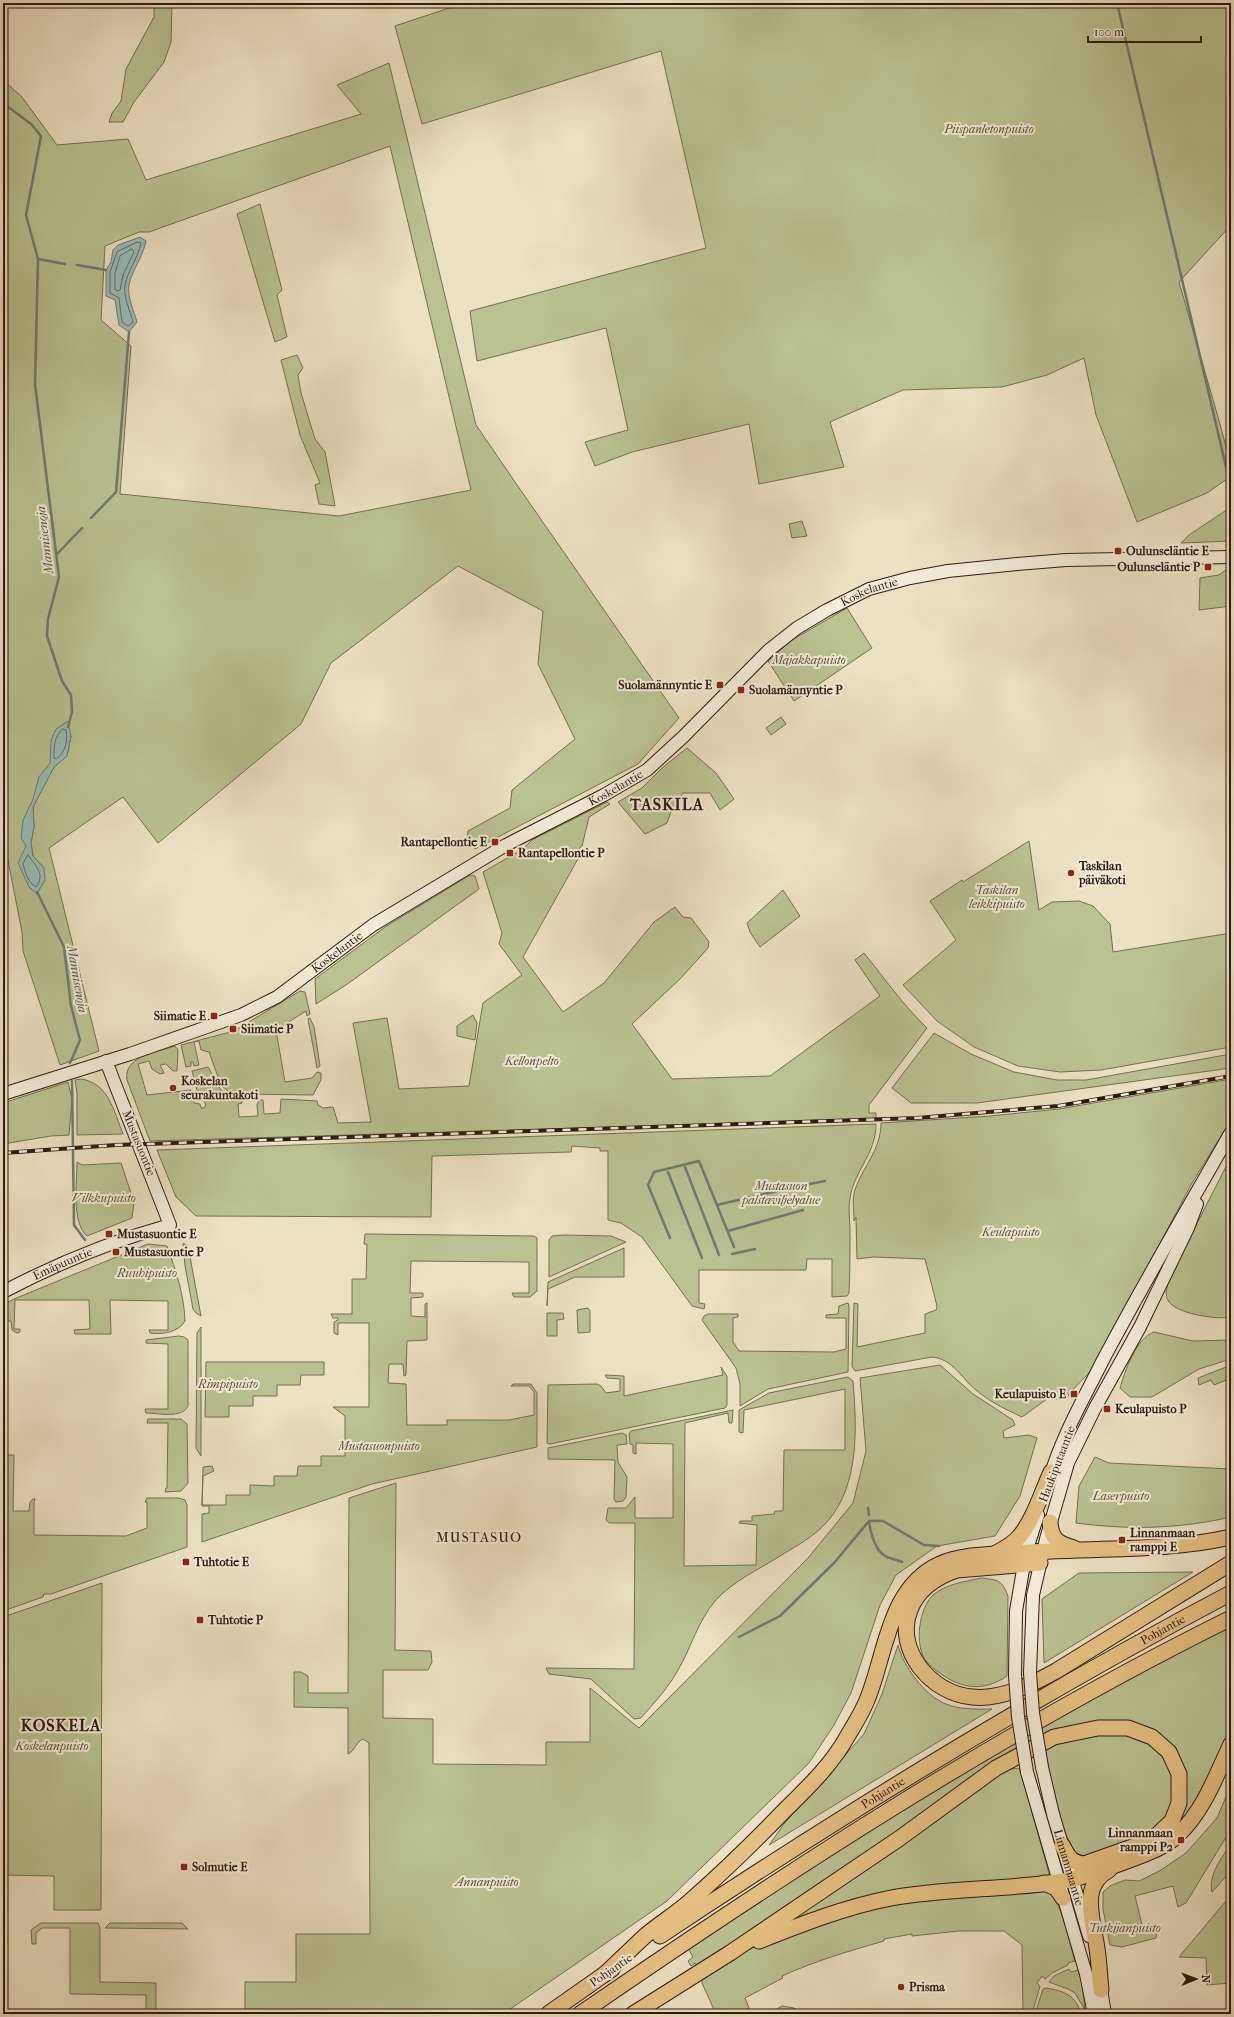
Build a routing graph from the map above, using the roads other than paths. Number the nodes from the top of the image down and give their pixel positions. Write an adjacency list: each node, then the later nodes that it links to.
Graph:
1 (1231, 557): 2 (main road, Koskelantie)
2 (106, 1061): 3 (main road, Koskelantie); 6 (main road, Mustasuontie)
3 (3, 1094)
4 (1231, 1132): 5 (main road, Haukiputaantie)
5 (1212, 1165): 8 (main road, Haukiputaantie); 9 (main road, Haukiputaantie)
6 (170, 1225): 7 (main road, Emäpuuntie)
7 (3, 1292)
8 (1051, 1472): 12 (highway); 14 (main road, Haukiputaantie)
9 (1050, 1522): 11 (highway); 13 (main road, Haukiputaantie)
10 (1231, 1537): 11 (highway)
11 (1078, 1550): 13 (highway)
12 (994, 1554): 14 (highway); 26 (highway)
13 (1041, 1557): 14 (highway); 18 (main road, Haukiputaantie)
14 (1025, 1558): 15 (highway); 19 (main road, Haukiputaantie)
15 (1231, 1563)
16 (1231, 1593): 26 (highway, Pohjantie)
17 (1231, 1618): 30 (highway, Pohjantie)
18 (1030, 1673): 21 (main road, Linnanmaantie, bridge)
19 (1015, 1675): 23 (main road, Linnanmaantie, bridge)
20 (1231, 1744): 22 (highway)
21 (1062, 1845): 23 (main road, Linnanmaantie); 25 (highway)
22 (1120, 1864): 23 (highway); 27 (highway)
23 (1058, 1881): 24 (highway); 25 (highway); 27 (main road, Linnanmaantie)
24 (1063, 1898): 32 (main road, Linnanmaantie)
25 (730, 1953): 28 (highway)
26 (605, 1974): 29 (highway, Pohjantie)
27 (1101, 1990): 33 (main road, Linnanmaantie)
28 (642, 2010): 31 (highway)
29 (548, 2014)
30 (580, 2014)
31 (633, 2014)
32 (1094, 2014)
33 (1105, 2014)

